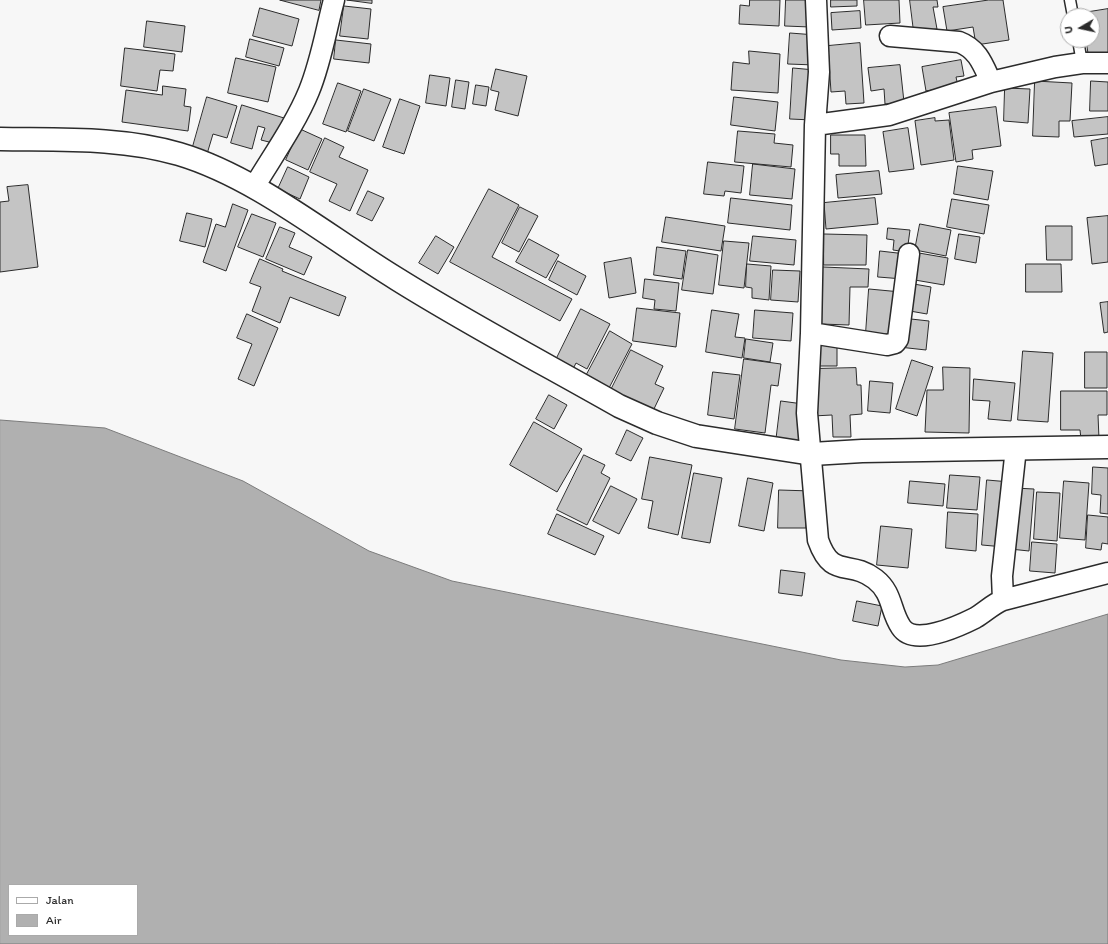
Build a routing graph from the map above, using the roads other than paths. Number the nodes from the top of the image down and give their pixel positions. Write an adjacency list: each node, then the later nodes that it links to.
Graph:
1 (334, 0): 10 (street)
2 (816, 0): 8 (street)
3 (890, 36): 7 (street)
4 (1079, 48): 5 (lane)
5 (1082, 63): 6 (street); 7 (street)
6 (1108, 63)
7 (991, 82): 8 (street)
8 (815, 126): 12 (street)
9 (0, 139): 10 (highway)
10 (254, 186): 15 (highway)
11 (909, 254): 12 (street)
12 (811, 333): 15 (street)
13 (1108, 447): 14 (highway)
14 (1016, 448): 15 (highway); 17 (street)
15 (812, 454): 17 (street)
16 (1108, 573): 17 (street)
17 (1003, 600)

